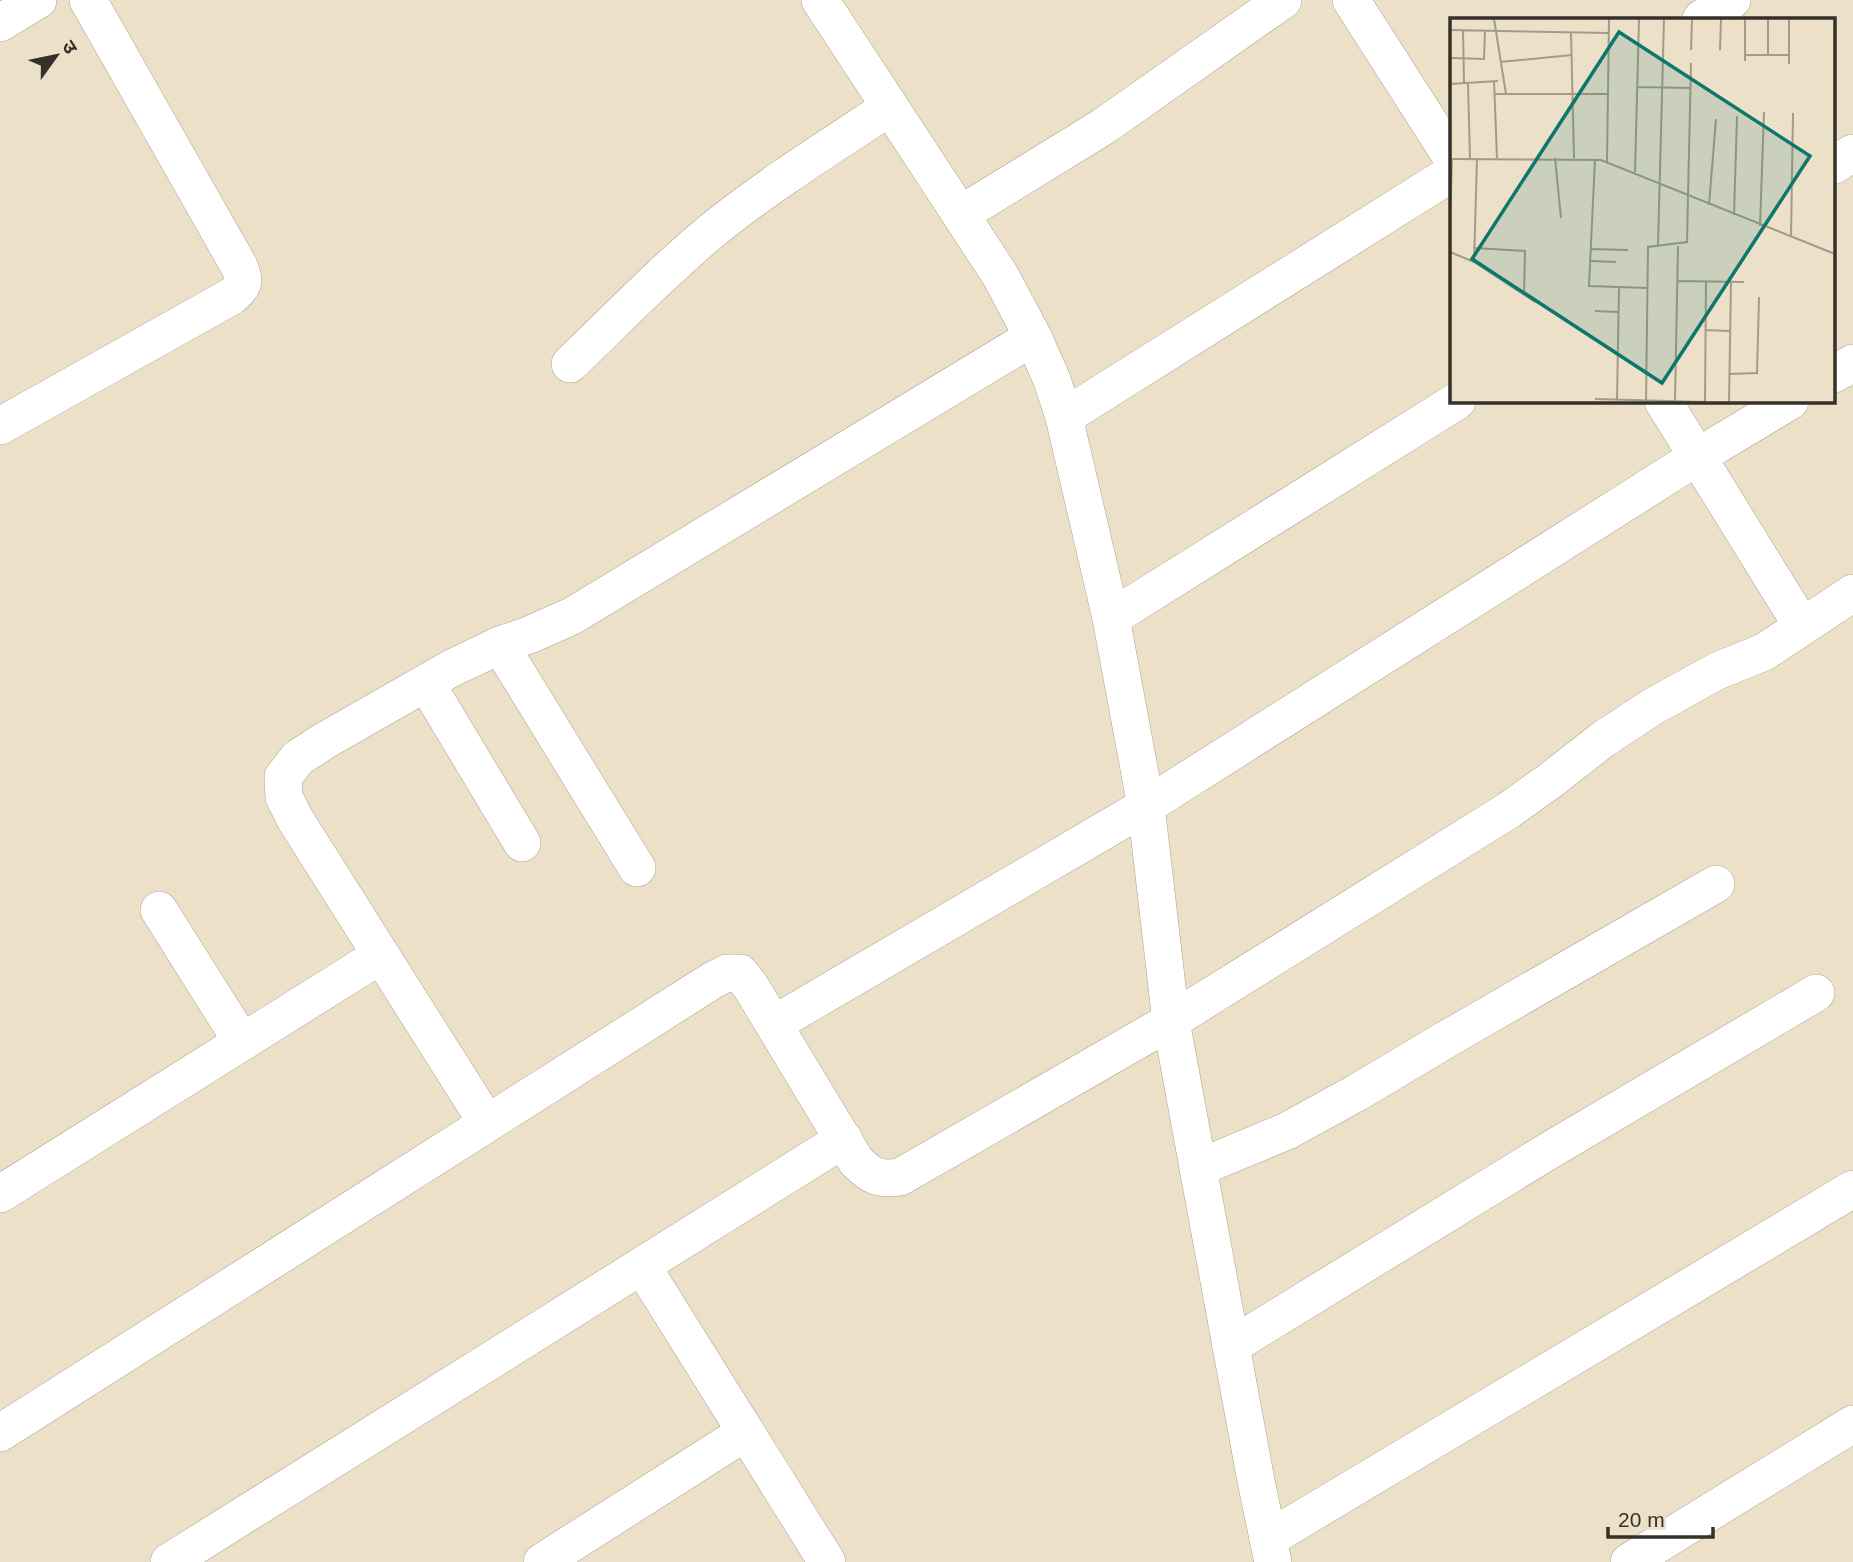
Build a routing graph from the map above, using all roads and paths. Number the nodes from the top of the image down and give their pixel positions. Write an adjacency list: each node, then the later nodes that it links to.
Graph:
1 (38, 0): 8 (street)
2 (88, 0): 23 (street)
3 (820, 0): 9 (street)
4 (1283, 0): 14 (street)
5 (1351, 0): 11 (street)
6 (1732, 0): 7 (street)
7 (1703, 18)
8 (0, 23)
9 (890, 107): 14 (street); 17 (street)
10 (1853, 153): 12 (street)
11 (1450, 155)
12 (1836, 164)
13 (1450, 174): 22 (street)
14 (961, 214): 15 (street)
15 (1033, 337): 22 (street); 28 (street)
16 (1853, 363): 18 (street)
17 (570, 364)
18 (1836, 373)
19 (1455, 402): 26 (street)
20 (1664, 402): 24 (street)
21 (1788, 402): 24 (street)
22 (1064, 417): 26 (street)
23 (0, 426)
24 (1697, 457): 27 (street); 30 (street)
25 (1853, 593): 27 (street)
26 (1111, 618): 30 (street)
27 (1802, 626): 37 (street)
28 (500, 645): 29 (street); 32 (street)
29 (426, 683): 31 (street); 35 (street)
30 (1146, 806): 37 (street); 38 (street)
31 (522, 844)
32 (637, 868)
33 (1716, 884): 42 (street)
34 (159, 910): 39 (street)
35 (381, 955): 39 (street); 40 (street)
36 (1816, 993): 46 (street)
37 (1171, 1021): 41 (street); 42 (street)
38 (774, 1024): 40 (street); 41 (street)
39 (242, 1042): 44 (street)
40 (487, 1124): 49 (street)
41 (844, 1139): 45 (street)
42 (1198, 1168): 46 (street)
43 (1853, 1189): 50 (street)
44 (0, 1194)
45 (642, 1265): 48 (street); 51 (street)
46 (1231, 1346): 50 (street)
47 (1853, 1424): 54 (street)
48 (746, 1432): 52 (street); 53 (street)
49 (0, 1433)
50 (1270, 1551)
51 (169, 1562)
52 (542, 1562)
53 (827, 1562)
54 (1629, 1562)

